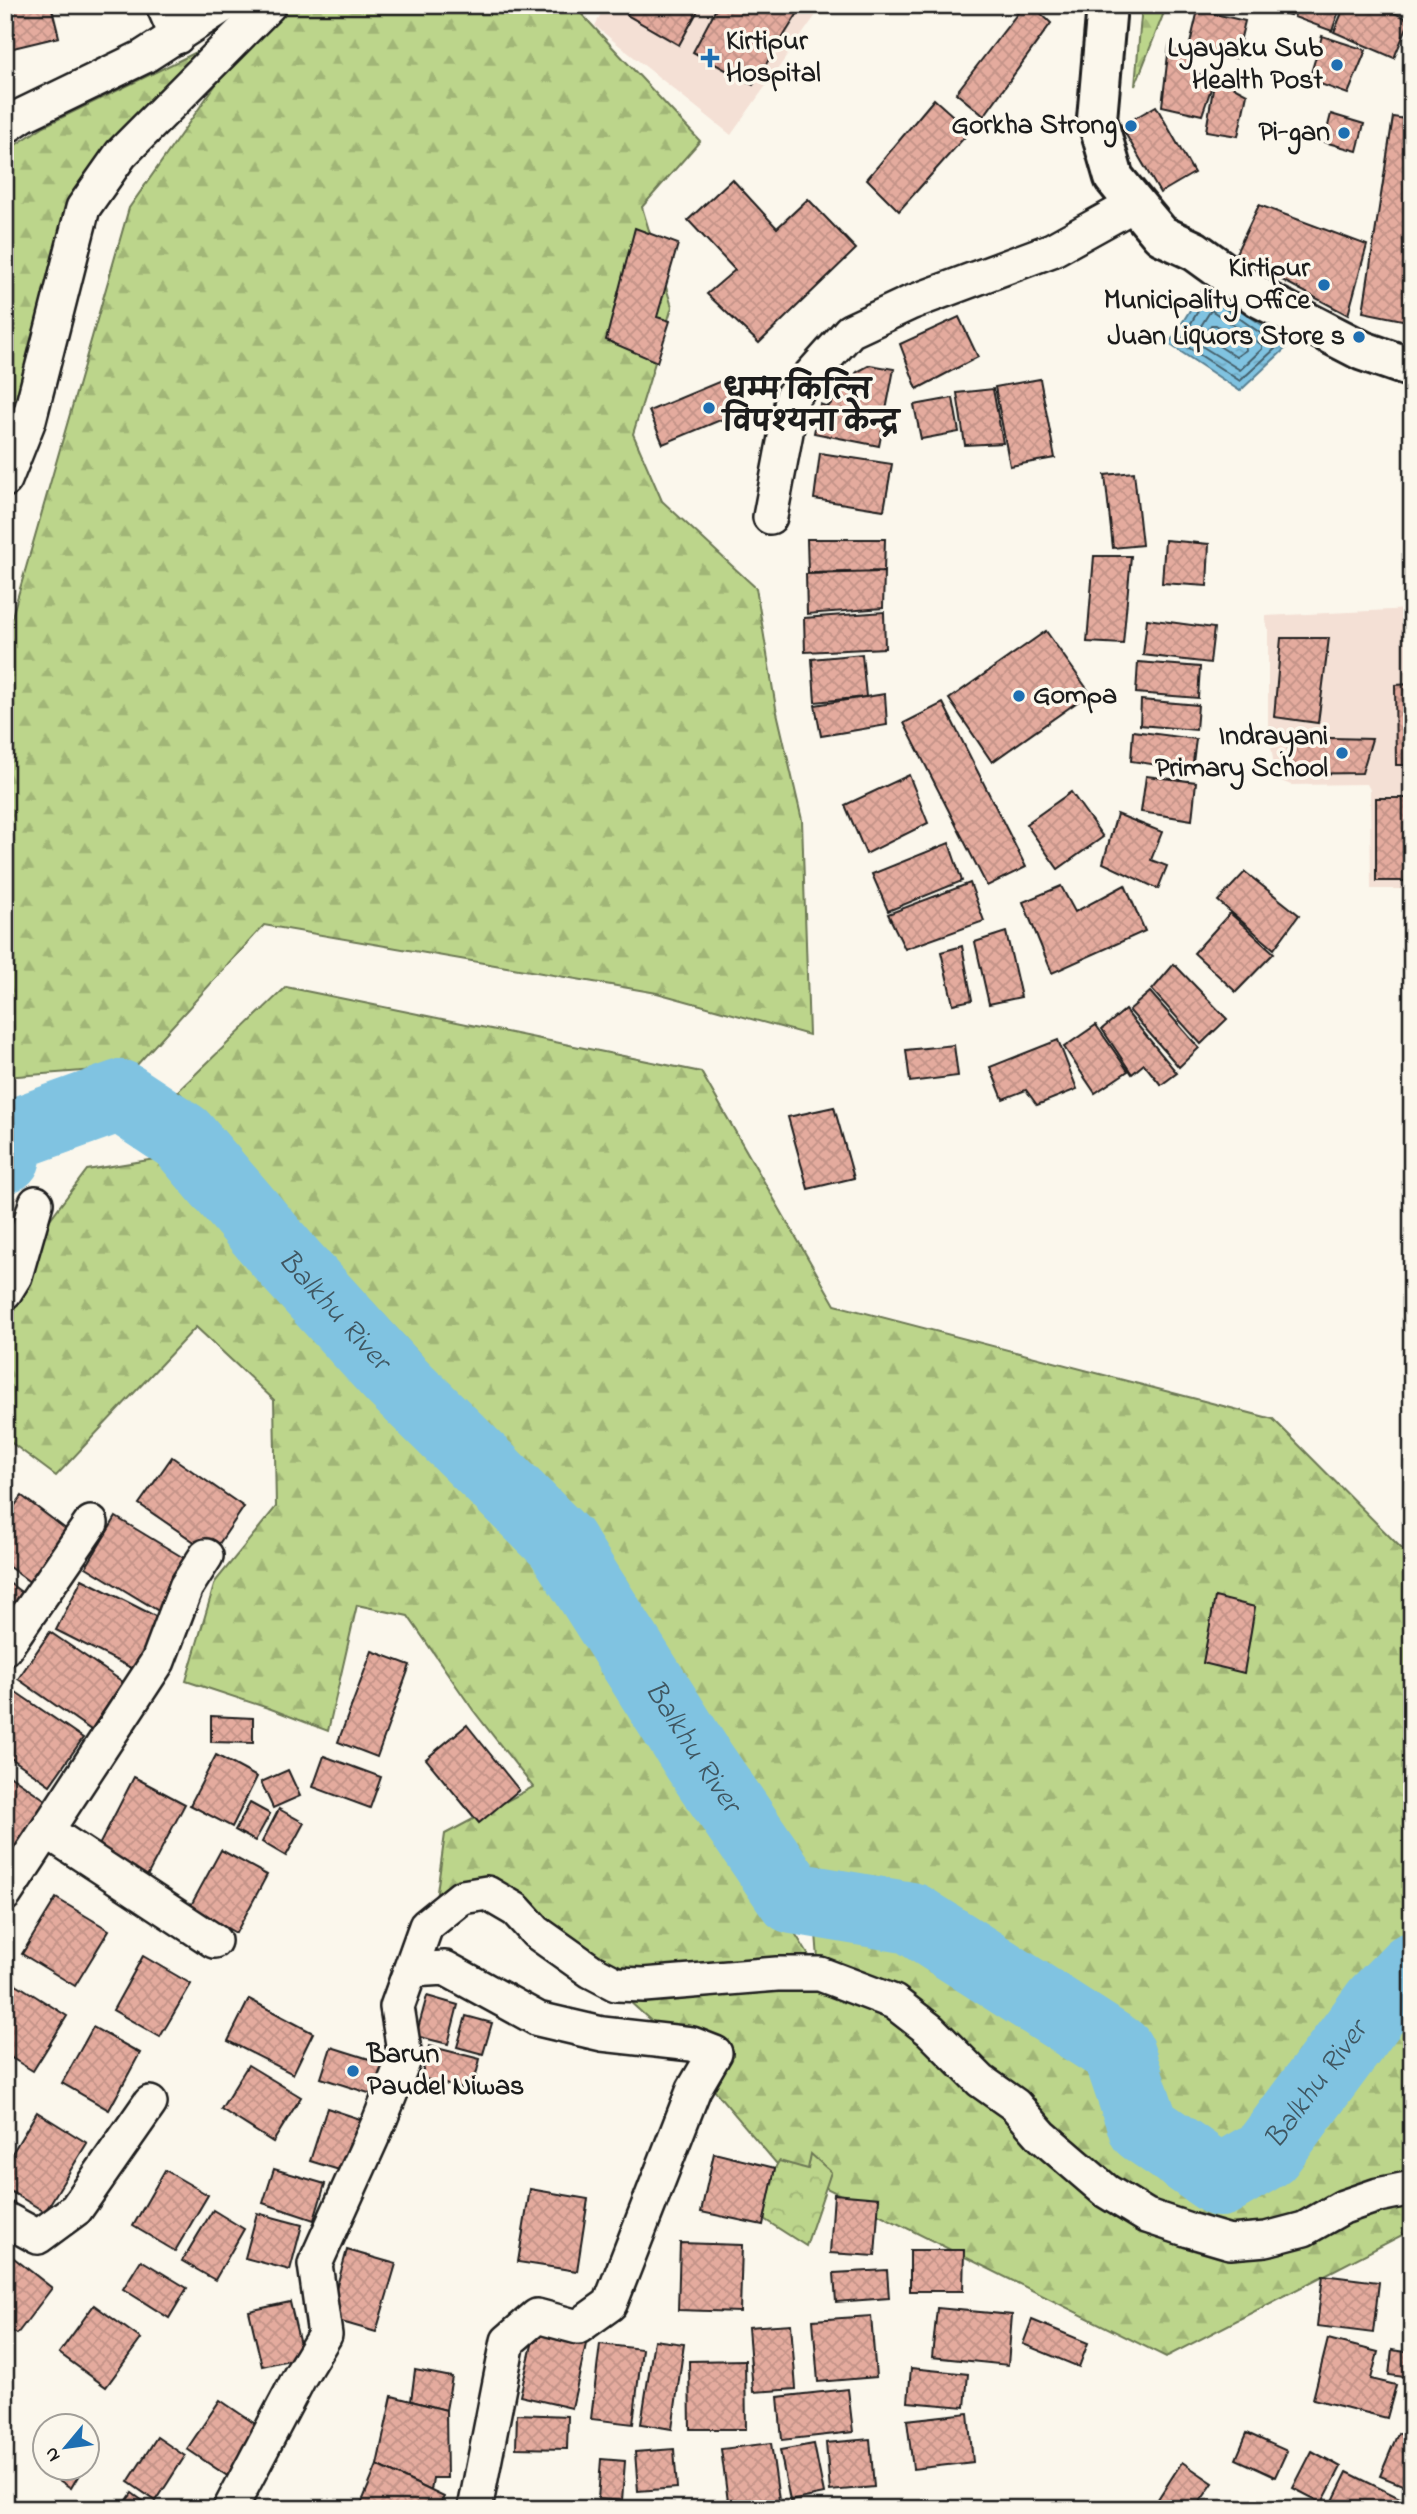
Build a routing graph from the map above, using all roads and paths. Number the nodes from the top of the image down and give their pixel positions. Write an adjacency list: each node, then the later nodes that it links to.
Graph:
1 (163, 5): 5 (street)
2 (225, 5): 5 (street)
3 (269, 5): 9 (street)
4 (1107, 5): 7 (street)
5 (177, 37): 6 (street)
6 (5, 127)
7 (1135, 204): 8 (street); 10 (street)
8 (1412, 368)
9 (5, 480)
10 (769, 517)
11 (36, 1203): 12 (street)
12 (5, 1292)
13 (91, 1523): 15 (street)
14 (206, 1556): 16 (street)
15 (5, 1648)
16 (47, 1831): 17 (street); 18 (street)
17 (5, 1894)
18 (214, 1941)
19 (412, 1970): 21 (street); 23 (street); 24 (street)
20 (150, 2103): 22 (street)
21 (1412, 2188)
22 (5, 2219)
23 (230, 2509)
24 (474, 2509)

